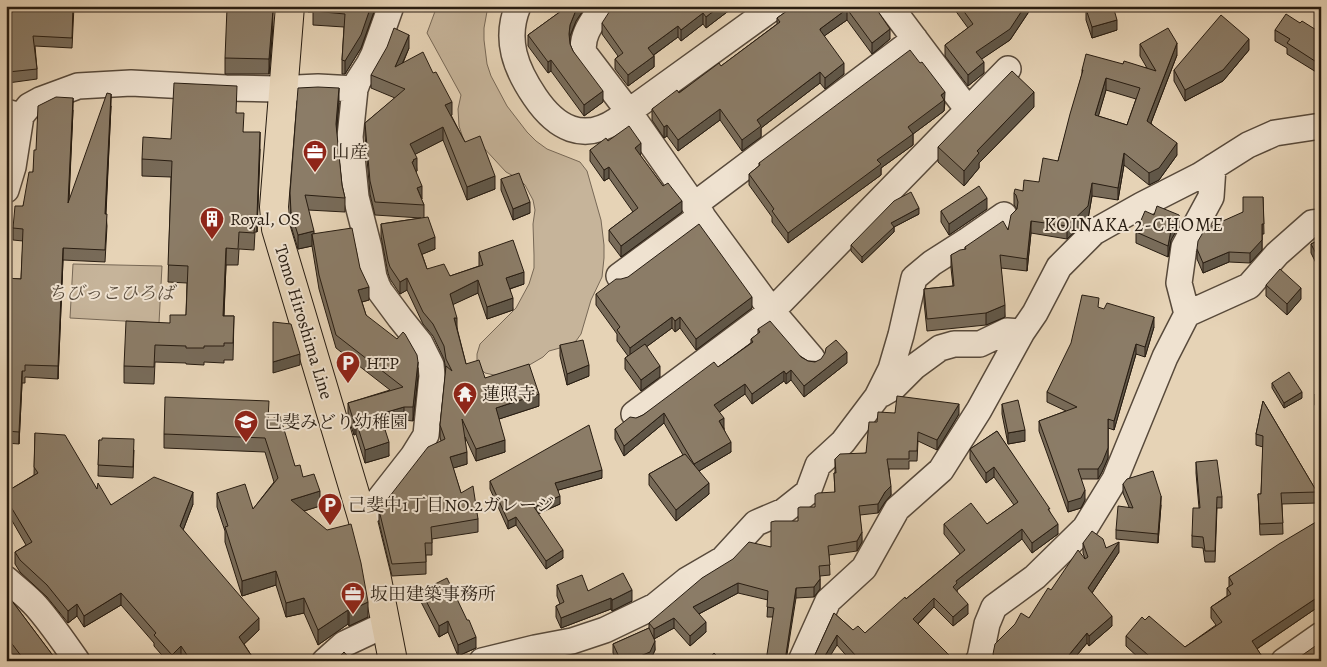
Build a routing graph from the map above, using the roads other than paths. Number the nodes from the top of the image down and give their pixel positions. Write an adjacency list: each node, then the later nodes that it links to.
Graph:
1 (290, 6): 9 (main road, Tomo Hiroshima Line)
2 (391, 6): 10 (street)
3 (518, 6): 12 (street)
4 (603, 6): 12 (street)
5 (775, 6): 12 (street)
6 (890, 6): 7 (street)
7 (915, 39): 11 (street); 17 (street)
8 (1008, 69): 11 (street)
9 (284, 88): 10 (street); 13 (street); 27 (main road, Tomo Hiroshima Line)
10 (355, 89): 27 (street)
11 (968, 110): 21 (street)
12 (630, 112): 17 (street)
13 (12, 114): 16 (street)
14 (1321, 126): 15 (street)
15 (1213, 168): 22 (street); 23 (street)
16 (6, 190)
17 (698, 210): 20 (street); 21 (street)
18 (1004, 215): 25 (street)
19 (1321, 222): 22 (street)
20 (619, 276)
21 (772, 311): 24 (street); 26 (street)
22 (1186, 314): 37 (street)
23 (1022, 332): 25 (street); 36 (street)
24 (812, 358)
25 (877, 397): 35 (street)
26 (634, 414)
27 (362, 516): 29 (main road, Tomo Hiroshima Line)
28 (6, 579): 31 (street)
29 (386, 626): 32 (street); 33 (main road, Tomo Hiroshima Line)
30 (1321, 635): 38 (street)
31 (77, 661)
32 (325, 661)
33 (393, 661)
34 (462, 661): 35 (street)
35 (480, 661)
36 (801, 661)
37 (978, 661)
38 (1284, 661)

